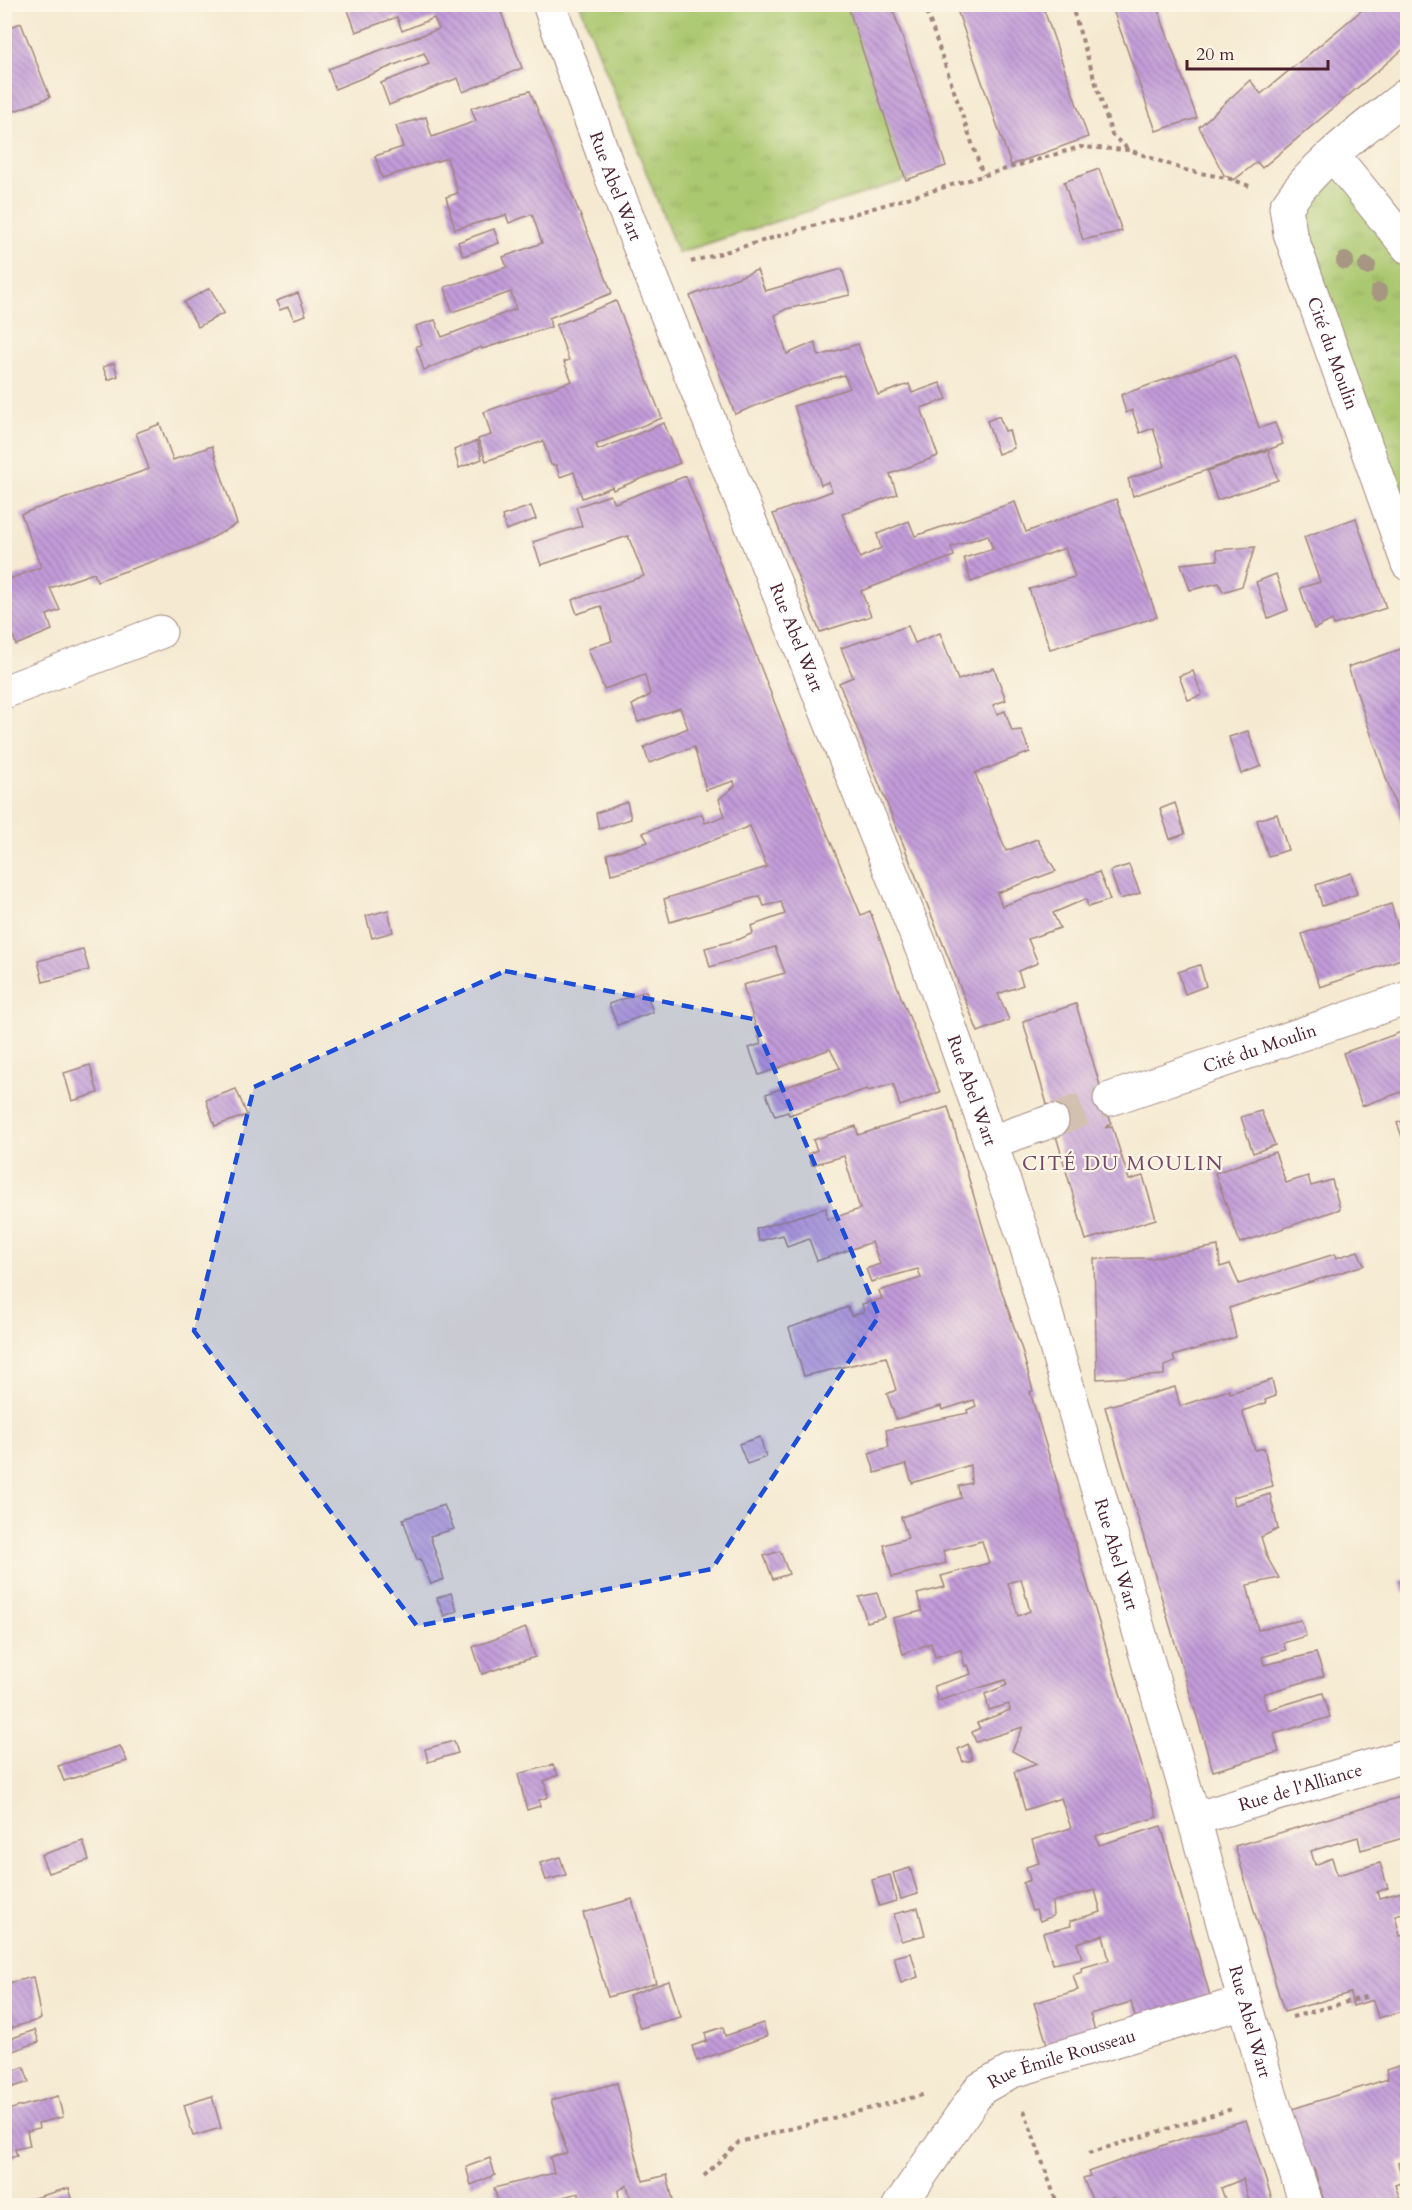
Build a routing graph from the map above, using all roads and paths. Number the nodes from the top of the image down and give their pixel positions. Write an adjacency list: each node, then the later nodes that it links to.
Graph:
1 (549, 4): 10 (street, Rue Abel Wart)
2 (924, 4): 7 (path)
3 (1071, 4): 5 (path)
4 (1407, 94): 6 (street)
5 (1129, 150): 7 (path); 8 (path)
6 (1333, 155): 8 (street); 9 (street)
7 (983, 175): 10 (path)
8 (1286, 207): 11 (street, Cité du Moulin)
9 (1407, 247)
10 (651, 278): 17 (street, Rue Abel Wart)
11 (1407, 564)
12 (160, 632): 13 (street)
13 (4, 692)
14 (1407, 998): 15 (street, Cité du Moulin)
15 (1110, 1099)
16 (1052, 1121): 17 (street)
17 (991, 1142): 19 (street, Rue Abel Wart)
18 (1407, 1755): 19 (street, Rue de l'Alliance)
19 (1194, 1819): 21 (street, Rue Abel Wart)
20 (1369, 1996): 21 (path)
21 (1248, 2015): 22 (street, Rue Abel Wart); 24 (street, Rue Émile Rousseau)
22 (1271, 2097): 23 (path); 25 (street, Rue Abel Wart)
23 (1089, 2153)
24 (900, 2205)
25 (1307, 2205)

